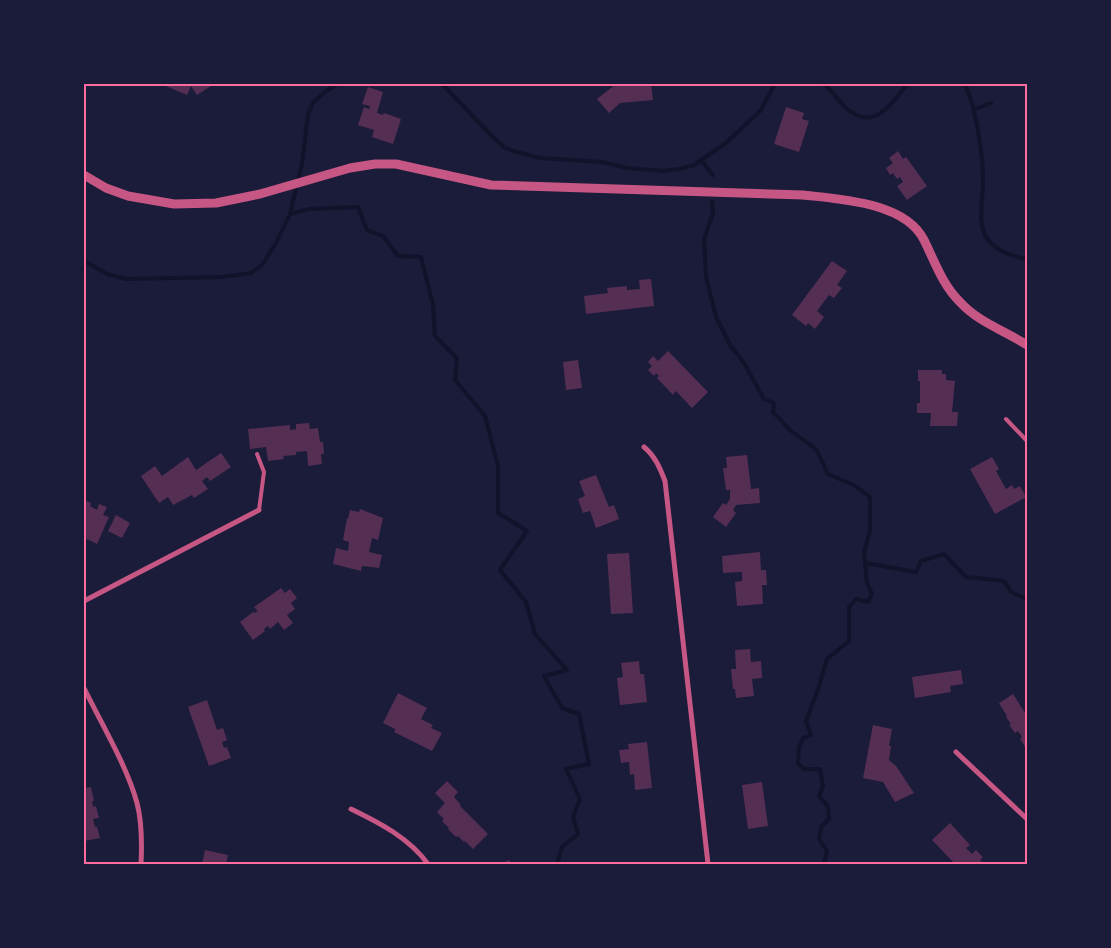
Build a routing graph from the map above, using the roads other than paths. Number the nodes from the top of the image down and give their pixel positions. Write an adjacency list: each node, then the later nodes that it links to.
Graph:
1 (84, 175): 2 (street)
2 (1027, 345)
3 (1006, 419): 4 (lane)
4 (1027, 441)
5 (644, 447): 15 (street)
6 (258, 454): 7 (lane)
7 (259, 510): 8 (street)
8 (84, 601)
9 (84, 688): 13 (street)
10 (956, 752): 12 (street)
11 (351, 809): 14 (street)
12 (1027, 819)
13 (141, 864)
14 (428, 864)
15 (708, 864)

